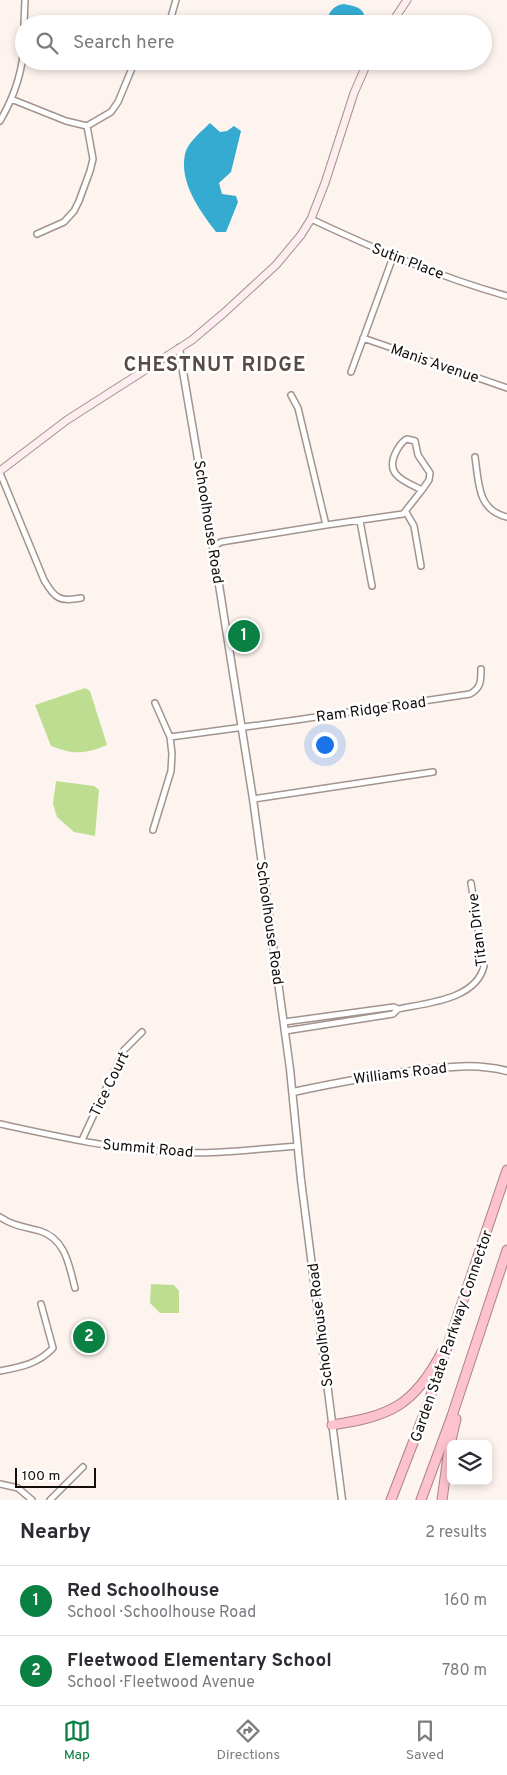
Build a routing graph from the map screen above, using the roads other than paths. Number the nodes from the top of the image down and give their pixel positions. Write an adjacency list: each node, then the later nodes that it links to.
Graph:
1 (25, 0): 4 (street)
2 (176, 0): 5 (street)
3 (407, 0): 6 (main road)
4 (24, 15)
5 (172, 15)
6 (397, 15)
7 (21, 70): 10 (street)
8 (131, 70): 12 (street)
9 (364, 70): 13 (main road)
10 (11, 99): 11 (street); 12 (street)
11 (0, 122)
12 (87, 126): 14 (street)
13 (311, 220): 15 (street, Sutin Place); 18 (main road)
14 (37, 234)
15 (393, 257): 16 (street, Sutin Place); 17 (street)
16 (507, 296)
17 (363, 338): 19 (street); 20 (street, Manis Avenue)
18 (179, 348): 23 (main road); 29 (street, Schoolhouse Road)
19 (351, 372)
20 (507, 388)
21 (291, 395): 28 (street)
22 (475, 457): 26 (street)
23 (0, 472): 32 (street)
24 (422, 490): 24 (street); 25 (street)
25 (406, 512): 27 (street); 30 (street)
26 (507, 517)
27 (360, 521): 28 (street); 31 (street)
28 (326, 525): 29 (street)
29 (213, 547): 35 (street, Schoolhouse Road)
30 (421, 566)
31 (372, 586)
32 (82, 598)
33 (481, 669): 35 (street, Ram Ridge Road)
34 (155, 703): 36 (street)
35 (242, 726): 36 (street, Ram Ridge Road); 38 (street, Schoolhouse Road)
36 (170, 737): 39 (street)
37 (433, 772): 38 (street)
38 (253, 799): 42 (street, Schoolhouse Road)
39 (153, 830)
40 (471, 883): 41 (street, Titan Drive)
41 (398, 1010): 42 (street, Titan Drive); 43 (street, Titan Drive)
42 (284, 1022): 43 (street, Schoolhouse Road)
43 (285, 1031): 46 (street, Schoolhouse Road)
44 (142, 1032): 48 (street, Tice Court)
45 (507, 1071): 46 (street, Williams Road)
46 (293, 1092): 49 (street, Schoolhouse Road)
47 (0, 1124): 48 (street, Summit Road)
48 (82, 1140): 49 (street, Summit Road)
49 (298, 1146): 58 (street, Schoolhouse Road)
50 (507, 1170): 55 (highway, Garden State Parkway Connector)
51 (0, 1217): 53 (street)
52 (507, 1250): 56 (highway, Garden State Parkway Connector)
53 (75, 1288)
54 (41, 1304): 57 (street)
55 (456, 1322): 58 (highway); 64 (highway, Garden State Parkway Connector)
56 (470, 1360): 65 (highway, Garden State Parkway Connector); 66 (highway)
57 (0, 1371)
58 (332, 1425): 63 (street, Schoolhouse Road)
59 (83, 1466): 62 (street)
60 (0, 1484): 61 (street)
61 (32, 1500)
62 (50, 1500)
63 (342, 1500)
64 (391, 1500)
65 (420, 1500)
66 (442, 1500)

